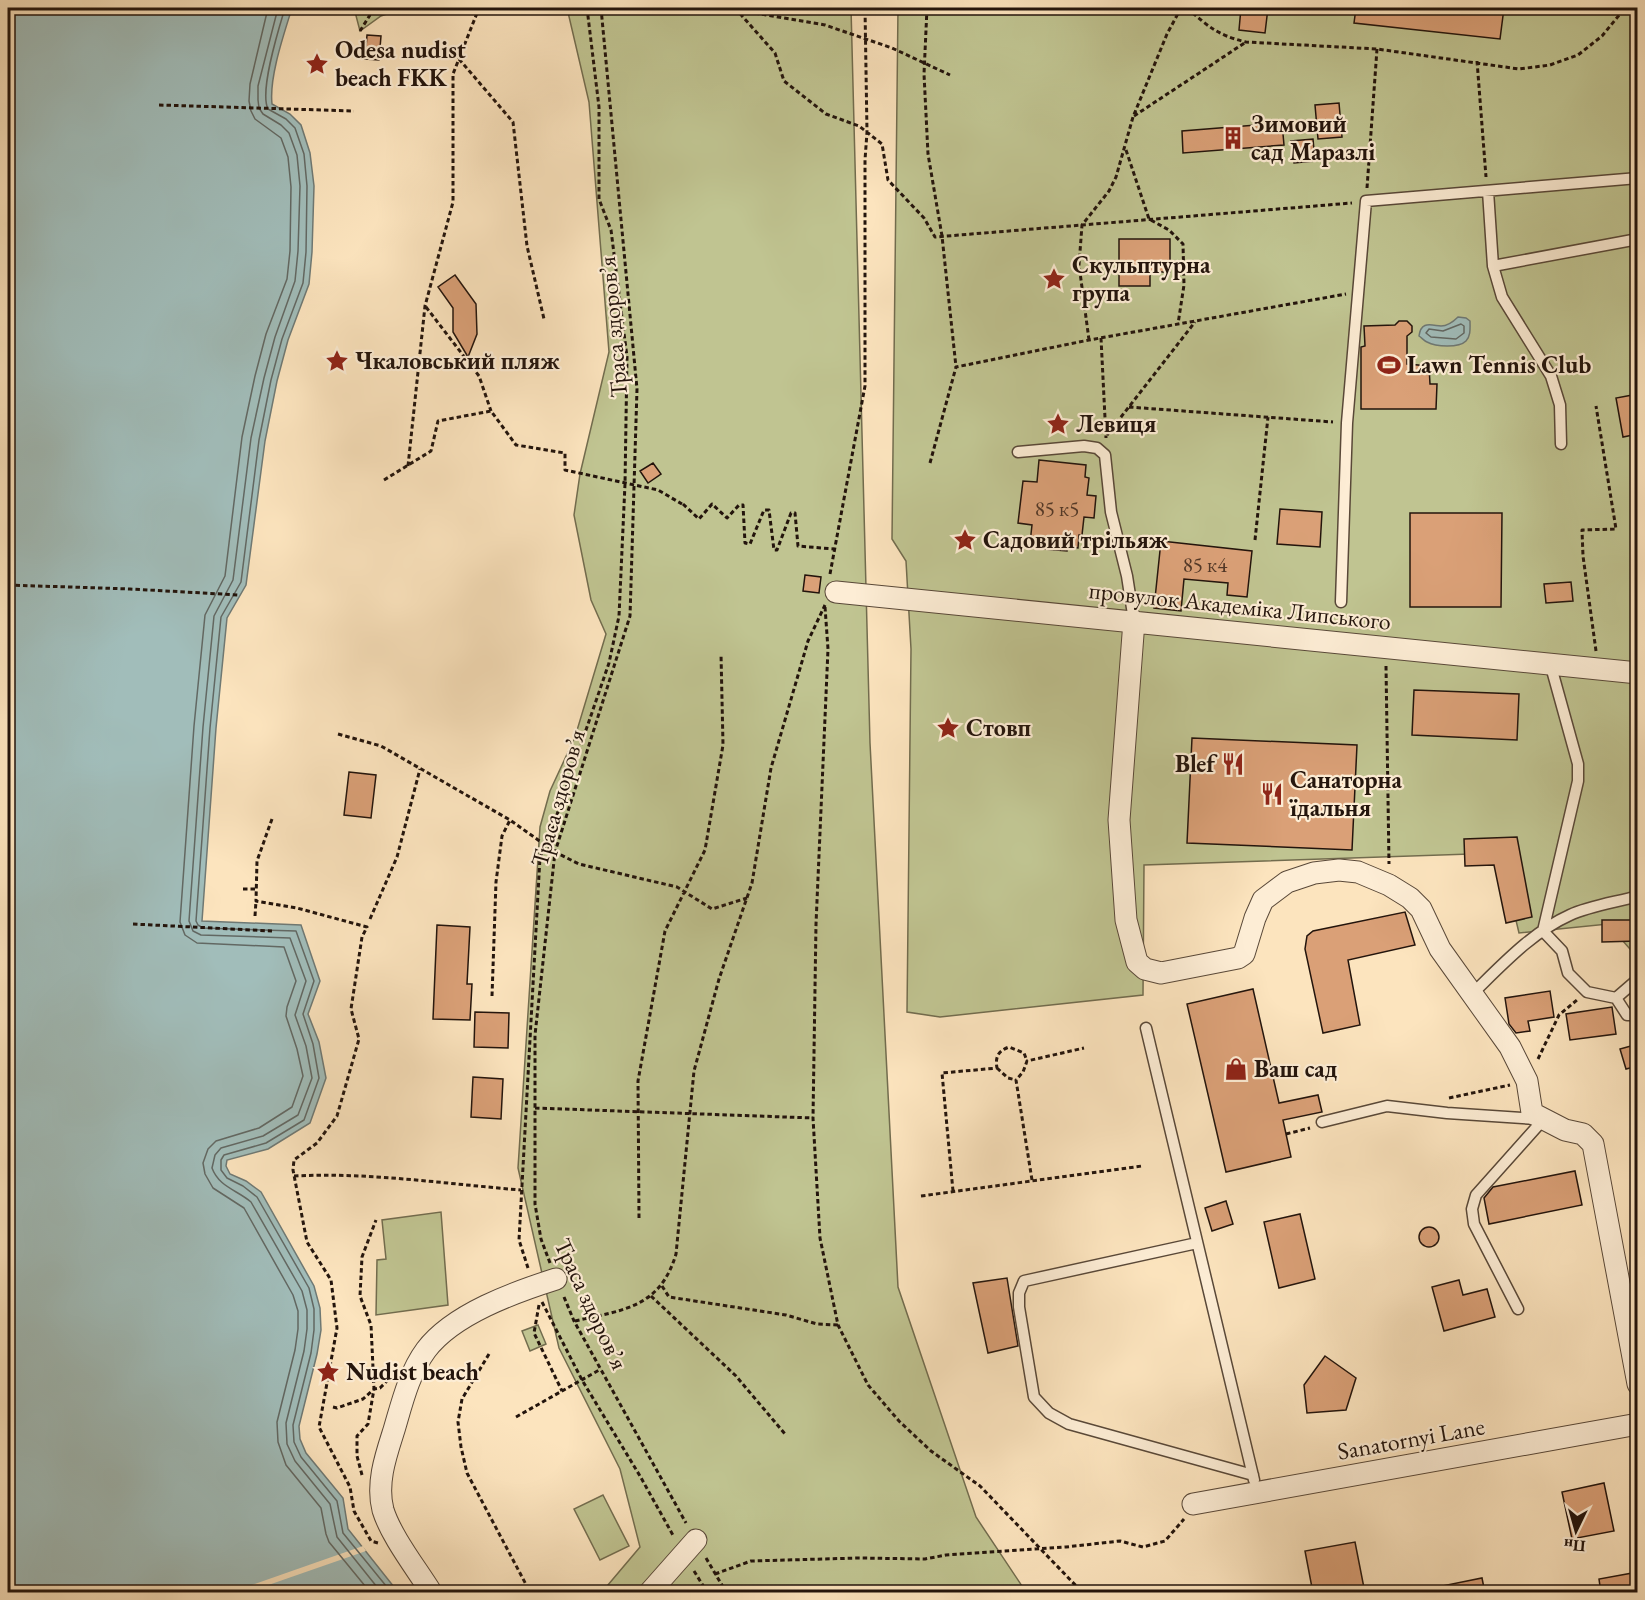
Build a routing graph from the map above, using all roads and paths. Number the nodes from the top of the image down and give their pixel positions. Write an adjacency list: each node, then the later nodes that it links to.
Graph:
1 (380, 8): 12 (path)
2 (479, 8): 16 (path)
3 (587, 8): 51 (path)
4 (602, 8): 52 (path, Траса здоров’я)
5 (725, 8): 6 (path)
6 (735, 8): 13 (path); 23 (path)
7 (865, 8): 13 (path)
8 (927, 8): 18 (path)
9 (1180, 8): 22 (path)
10 (1187, 8): 14 (path)
11 (1626, 8): 17 (path)
12 (360, 31)
13 (867, 40): 18 (path); 23 (path)
14 (1246, 42): 15 (path); 22 (path)
15 (1377, 49): 17 (path); 27 (path)
16 (459, 58): 34 (path); 35 (path)
17 (1477, 61): 26 (path)
18 (925, 62): 19 (path); 30 (path)
19 (950, 75)
20 (159, 105): 21 (path)
21 (354, 111)
22 (1133, 117): 24 (path)
23 (867, 132): 30 (path); 54 (path)
24 (1125, 148): 28 (path); 29 (path)
25 (1638, 178): 26 (lane)
26 (1488, 191): 27 (lane); 32 (lane)
27 (1366, 201): 28 (path); 33 (lane)
28 (1149, 219): 29 (path); 37 (path)
29 (1082, 225): 30 (path); 38 (path)
30 (942, 236): 39 (path)
31 (1638, 238): 32 (lane)
32 (1492, 266): 46 (lane)
33 (1359, 291): 36 (path); 44 (lane)
34 (425, 306): 42 (path); 49 (path)
35 (544, 320)
36 (1195, 321): 37 (path); 40 (path)
37 (1178, 324): 38 (path)
38 (1089, 340): 39 (path)
39 (956, 367): 48 (path)
40 (1129, 406): 43 (path); 45 (path)
41 (1596, 406): 63 (path)
42 (491, 411): 49 (path); 51 (path)
43 (1268, 417): 44 (path); 53 (path)
44 (1347, 423): 58 (lane)
45 (1105, 436)
46 (1561, 444)
47 (1018, 452): 59 (lane)
48 (930, 463)
49 (408, 465): 50 (path)
50 (384, 480)
51 (625, 484): 52 (path); 69 (path)
52 (633, 486): 54 (path); 70 (path, Траса здоров’я)
53 (1254, 540)
54 (834, 549): 56 (path)
55 (8, 585): 57 (path)
56 (830, 594): 59 (street, провулок Академіка Липського); 75 (path); 97 (path)
57 (239, 595)
58 (1341, 603)
59 (1134, 621): 60 (street, провулок Академіка Липського); 71 (street)
60 (1386, 647): 62 (street, провулок Академіка Липського); 71 (path)
61 (722, 654): 107 (path)
62 (1550, 663): 63 (street, провулок Академіка Липського); 81 (lane)
63 (1599, 668): 64 (street, провулок Академіка Липського)
64 (1638, 673)
65 (338, 734): 66 (path)
66 (420, 769): 68 (path); 78 (path)
67 (272, 819): 73 (path)
68 (510, 820): 69 (path); 85 (path)
69 (545, 846): 70 (path); 104 (path)
70 (555, 852): 75 (path); 95 (path, Траса здоров’я)
71 (1389, 885): 84 (street)
72 (243, 889): 73 (path)
73 (256, 889): 76 (path)
74 (1638, 896): 81 (lane)
75 (747, 898): 96 (path)
76 (256, 901): 77 (path); 102 (path)
77 (255, 916)
78 (370, 919)
79 (133, 924): 80 (path)
80 (273, 931)
81 (1543, 931): 83 (lane); 84 (lane)
82 (1638, 979): 86 (lane)
83 (1587, 992): 86 (lane); 93 (path)
84 (1472, 994): 93 (street)
85 (492, 996)
86 (1616, 998): 87 (lane)
87 (1638, 1015)
88 (1146, 1028): 109 (lane)
89 (1084, 1048): 90 (path)
90 (1027, 1061): 91 (path); 92 (path)
91 (997, 1068): 92 (path); 105 (path)
92 (1016, 1080): 103 (path)
93 (1527, 1081): 94 (path); 98 (street)
94 (1447, 1099)
95 (535, 1107): 96 (path); 110 (path, Траса здоров’я)
96 (689, 1113): 97 (path); 111 (path)
97 (813, 1118): 116 (path)
98 (1543, 1120): 99 (lane); 114 (lane); 121 (street)
99 (1320, 1124): 100 (path)
100 (1286, 1134)
101 (1142, 1166): 103 (path)
102 (294, 1176): 104 (path); 131 (path)
103 (1032, 1180): 105 (path)
104 (521, 1191): 112 (path)
105 (953, 1191): 106 (path)
106 (921, 1196)
107 (639, 1218)
108 (376, 1220): 122 (path)
109 (1197, 1244): 129 (lane); 129 (lane)
110 (556, 1279): 112 (street); 115 (path, Траса здоров’я)
111 (662, 1285): 113 (path); 116 (path)
112 (534, 1286): 131 (street)
113 (651, 1296): 115 (path); 127 (path)
114 (1518, 1309)
115 (574, 1321): 118 (path, Траса здоров’я)
116 (838, 1325): 133 (path)
117 (489, 1354): 136 (path)
118 (601, 1369): 120 (path); 132 (path, Траса здоров’я)
119 (391, 1376): 122 (path)
120 (582, 1380): 123 (path); 123 (path); 132 (path)
121 (1638, 1384)
122 (374, 1389): 124 (path); 128 (path)
123 (562, 1391): 125 (path)
124 (333, 1407)
125 (516, 1417)
126 (1638, 1424): 129 (street, Sanatornyi Lane)
127 (785, 1434)
128 (364, 1481)
129 (1255, 1484): 130 (street, Sanatornyi Lane)
130 (1193, 1504): 133 (path)
131 (396, 1536): 135 (street)
132 (690, 1547): 134 (path, Траса здоров’я); 137 (street); 138 (path)
133 (1042, 1549): 134 (path); 140 (path)
134 (715, 1575): 139 (path, Траса здоров’я)
135 (431, 1593)
136 (530, 1593)
137 (650, 1593)
138 (707, 1593)
139 (726, 1593)
140 (1082, 1593)

